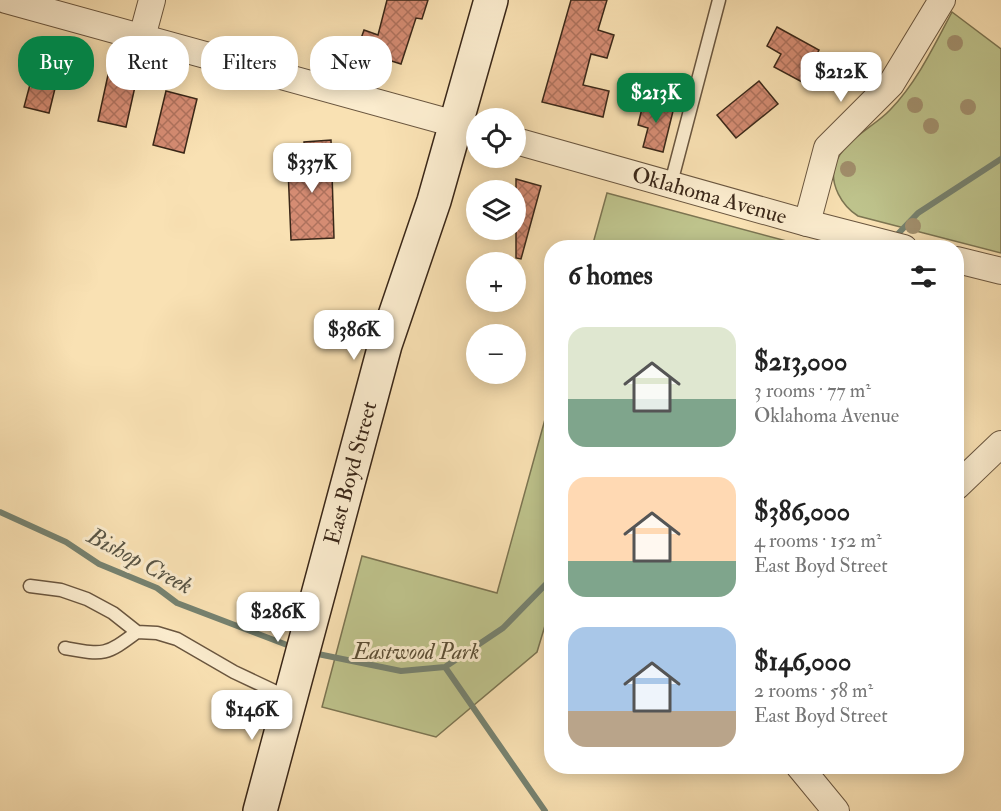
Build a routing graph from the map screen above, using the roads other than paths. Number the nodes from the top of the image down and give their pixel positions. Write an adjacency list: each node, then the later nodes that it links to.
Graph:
1 (6, 0): 6 (street)
2 (152, 0): 7 (street)
3 (491, 0): 9 (street, East Boyd Street)
4 (719, 0): 13 (lane)
5 (942, 0): 14 (street)
6 (138, 36)
7 (142, 36)
8 (189, 50): 10 (street)
9 (470, 108)
10 (466, 126)
11 (466, 129): 23 (street, East Boyd Street)
12 (526, 144): 13 (street, Oklahoma Avenue)
13 (671, 183): 14 (street, Oklahoma Avenue)
14 (807, 223): 15 (street, Oklahoma Avenue)
15 (873, 240)
16 (964, 262): 17 (street)
17 (1001, 271)
18 (998, 456): 19 (street)
19 (964, 481)
20 (30, 586): 21 (lane)
21 (137, 633): 22 (lane); 23 (lane)
22 (65, 648)
23 (292, 691): 25 (street, East Boyd Street)
24 (806, 774): 26 (street)
25 (260, 811)
26 (836, 811)

